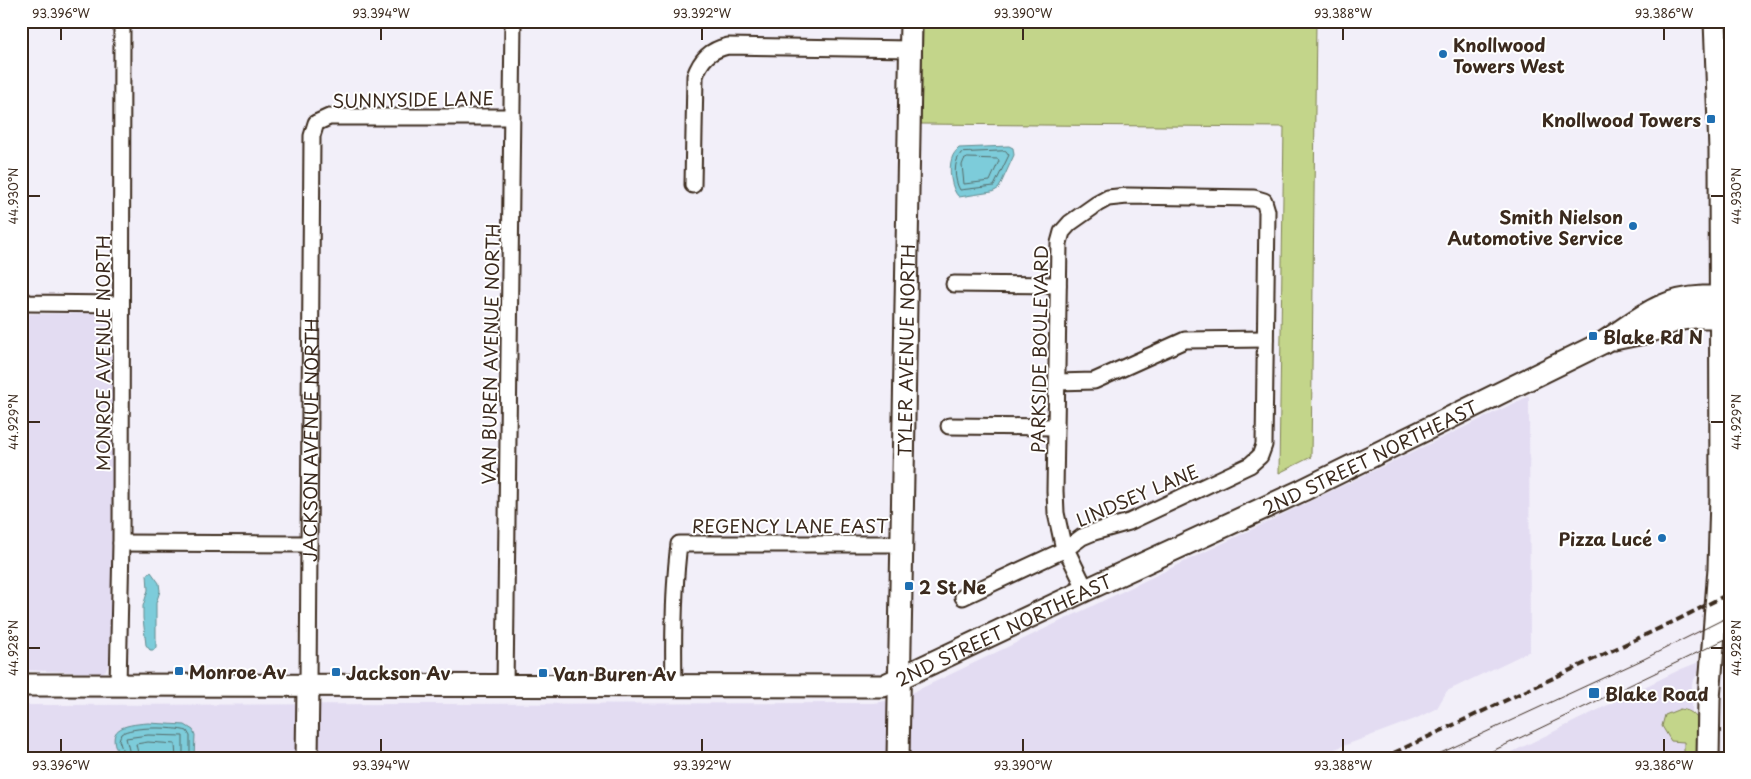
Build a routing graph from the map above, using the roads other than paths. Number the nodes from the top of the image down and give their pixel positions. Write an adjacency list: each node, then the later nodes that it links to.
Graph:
1 (122, 21): 12 (street, MONROE AVENUE NORTH)
2 (513, 21): 6 (street, VAN BUREN AVENUE NORTH)
3 (911, 21): 5 (street, TYLER AVENUE NORTH)
4 (1715, 21): 13 (street)
5 (911, 49): 8 (street); 21 (street, TYLER AVENUE NORTH)
6 (512, 117): 7 (street, SUNNYSIDE LANE); 29 (street, VAN BUREN AVENUE NORTH)
7 (316, 123): 20 (street, JACKSON AVENUE NORTH)
8 (694, 185)
9 (954, 284): 10 (street)
10 (1058, 285): 14 (street, PARKSIDE BOULEVARD); 15 (street, PARKSIDE BOULEVARD)
11 (21, 300): 12 (street)
12 (121, 304): 19 (street, MONROE AVENUE NORTH)
13 (1725, 307): 23 (street, 2ND STREET NORTHEAST); 33 (street)
14 (1265, 339): 15 (street); 18 (street, PARKSIDE BOULEVARD)
15 (1057, 382): 17 (street, PARKSIDE BOULEVARD)
16 (949, 426): 17 (street)
17 (1056, 427): 22 (street, PARKSIDE BOULEVARD)
18 (1264, 445): 22 (street, LINDSEY LANE)
19 (121, 543): 20 (street); 27 (street, MONROE AVENUE NORTH)
20 (309, 544): 28 (street, JACKSON AVENUE NORTH)
21 (902, 544): 25 (street, TYLER AVENUE NORTH); 30 (street, REGENCY LANE EAST)
22 (1066, 549): 23 (street, PARKSIDE BOULEVARD); 24 (street, LINDSEY LANE)
23 (1086, 590): 25 (street, 2ND STREET NORTHEAST)
24 (963, 597)
25 (899, 680): 30 (street, 2ND STREET NORTHEAST); 32 (street, TYLER AVENUE NORTH)
26 (21, 685): 27 (street, 2ND STREET NORTHEAST)
27 (118, 686): 28 (street, 2ND STREET NORTHEAST)
28 (308, 686): 29 (street, 2ND STREET NORTHEAST); 31 (street, JACKSON AVENUE NORTH)
29 (505, 687): 30 (street, 2ND STREET NORTHEAST)
30 (674, 687)
31 (307, 758)
32 (898, 758)
33 (1708, 758)

